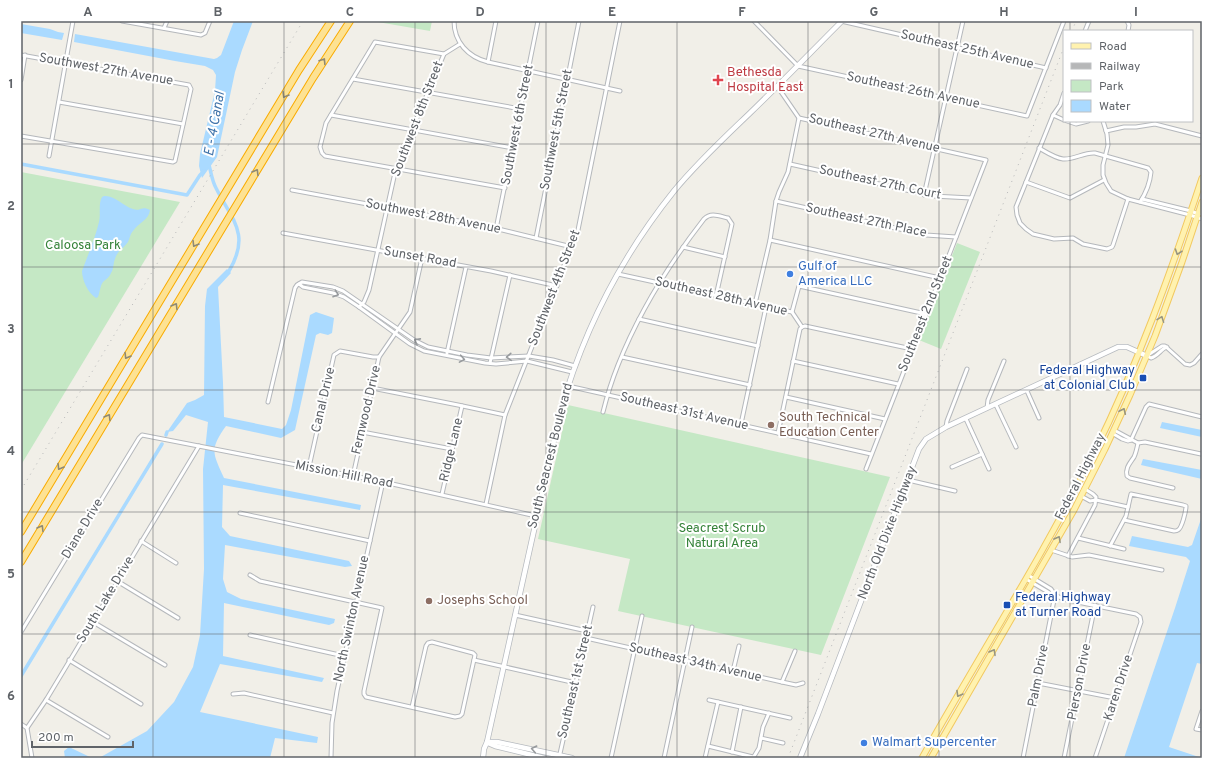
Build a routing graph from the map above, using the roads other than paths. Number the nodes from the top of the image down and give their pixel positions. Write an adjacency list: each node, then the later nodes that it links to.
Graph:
1 (74, 21): 22 (street)
2 (122, 21): 16 (street)
3 (167, 21): 16 (street)
4 (210, 21): 16 (street)
5 (331, 21): 172 (highway, one-way to 172)
6 (350, 21): 180 (highway, one-way to 6)
7 (454, 21): 17 (street)
8 (496, 21): 23 (street)
9 (538, 21): 26 (street, Southwest 6th Street)
10 (579, 21): 28 (street, Southwest 5th Street)
11 (620, 21): 31 (street, Southwest 4th Street)
12 (754, 21): 24 (street)
13 (842, 21): 18 (street, Southeast 25th Avenue); 24 (street, South Seacrest Boulevard)
14 (963, 21): 18 (street)
15 (1064, 21): 25 (street)
16 (164, 28)
17 (460, 44): 20 (street, Southwest 8th Street); 23 (street)
18 (957, 48): 25 (street, Southeast 25th Avenue); 35 (street)
19 (21, 54): 21 (street, Southwest 27th Avenue)
20 (444, 54): 27 (street); 33 (street, Southwest 8th Street)
21 (25, 55): 22 (street, Southwest 27th Avenue); 29 (street)
22 (66, 62): 36 (street); 46 (street, Southwest 27th Avenue)
23 (488, 62): 26 (street)
24 (798, 66): 30 (street, South Seacrest Boulevard); 35 (street, Southeast 26th Avenue)
25 (1046, 68): 35 (street, Southeast 26th Avenue)
26 (528, 71): 28 (street); 37 (street, Southwest 6th Street)
27 (353, 79): 33 (street); 38 (street)
28 (568, 79): 31 (street); 77 (street, Southwest 5th Street)
29 (21, 80)
30 (777, 86): 40 (street, Southeast 27th Avenue); 85 (street, South Seacrest Boulevard)
31 (607, 88): 32 (street); 79 (street, Southwest 4th Street)
32 (620, 91)
33 (428, 92): 37 (street); 47 (street, Southwest 8th Street)
34 (1063, 96): 39 (street)
35 (946, 98): 53 (street)
36 (59, 102): 46 (street); 51 (street)
37 (521, 109): 52 (street, Southwest 6th Street)
38 (331, 115): 47 (street); 59 (street)
39 (1053, 115): 41 (street); 54 (street)
40 (799, 118): 53 (street, Southeast 27th Avenue); 58 (street)
41 (1063, 120)
42 (1070, 122): 43 (street)
43 (1084, 122)
44 (1103, 122): 48 (street)
45 (1153, 123): 48 (street); 50 (street)
46 (183, 124): 51 (street)
47 (412, 130): 52 (street); 59 (street, Southwest 8th Street)
48 (1106, 131): 56 (street)
49 (21, 136): 51 (street)
50 (1202, 136)
51 (52, 141): 55 (street)
52 (513, 148): 63 (street, Southwest 6th Street)
53 (934, 148): 57 (street, Southeast 27th Avenue); 65 (street)
54 (1039, 148): 56 (street); 62 (street)
55 (49, 156)
56 (1106, 156): 61 (street); 68 (street)
57 (986, 160): 66 (street, Southeast 2nd Street)
58 (790, 164): 65 (street, Southeast 27th Court); 69 (street)
59 (396, 168): 63 (street); 71 (street, Southwest 8th Street)
60 (1202, 178): 72 (main road, Federal Highway)
61 (1104, 180): 62 (street); 67 (street)
62 (1026, 182): 67 (street)
63 (505, 188): 74 (street, Southwest 6th Street)
64 (292, 190): 71 (street, Southwest 28th Avenue)
65 (924, 195): 66 (street, Southeast 27th Court)
66 (971, 198): 76 (street, Southeast 2nd Street)
67 (1128, 199): 68 (street)
68 (1141, 200): 72 (street)
69 (776, 201): 76 (street, Southeast 27th Place); 78 (street)
70 (1202, 202): 73 (main road, Federal Highway)
71 (388, 208): 74 (street, Southwest 28th Avenue); 81 (street, Southwest 8th Street)
72 (1190, 213): 73 (street); 105 (main road, Federal Highway, one-way to 105)
73 (1200, 216): 109 (main road, Federal Highway, one-way to 73)
74 (496, 229): 77 (street, Southwest 28th Avenue)
75 (283, 233): 81 (street, Sunset Road)
76 (956, 237): 87 (street, Southeast 2nd Street)
77 (536, 238): 79 (street, Southwest 28th Avenue)
78 (770, 240): 87 (street); 93 (street)
79 (572, 246): 90 (street, Southwest 4th Street)
80 (683, 247): 82 (street); 82 (street); 88 (street)
81 (378, 250): 83 (street, Sunset Road); 92 (street, Southwest 8th Street)
82 (725, 256): 91 (street)
83 (422, 258): 84 (street, Sunset Road); 100 (street, Fernwood Drive)
84 (466, 266): 86 (street, Sunset Road); 104 (street)
85 (617, 274): 88 (street, Southeast 28th Avenue); 117 (street, South Seacrest Boulevard)
86 (510, 275): 90 (street, Sunset Road); 112 (street)
87 (940, 278): 97 (street, Southeast 2nd Street)
88 (659, 283): 91 (street, Southeast 28th Avenue); 98 (street)
89 (299, 284): 92 (street); 94 (street, one-way to 94); 127 (street)
90 (557, 286): 108 (street, Southwest 4th Street)
91 (716, 296): 93 (street, Southeast 28th Avenue)
92 (362, 303): 94 (street, Southwest 8th Street); 100 (street)
93 (755, 304): 95 (street, Southeast 28th Avenue)
94 (359, 307): 101 (street)
95 (766, 307): 96 (street, Southeast 28th Avenue); 102 (street)
96 (792, 312): 97 (street); 99 (street, Southeast 28th Avenue)
97 (926, 314): 103 (street, Southeast 2nd Street)
98 (639, 319): 102 (street); 111 (street)
99 (802, 327): 103 (street, Southeast 28th Avenue); 114 (street)
100 (398, 329): 101 (street, Fernwood Drive); 104 (street, one-way to 100)
101 (395, 333): 107 (street); 110 (street, Fernwood Drive)
102 (758, 346): 121 (street)
103 (912, 349): 120 (street, Southeast 2nd Street)
104 (447, 351): 107 (street); 112 (street)
105 (1139, 353): 109 (street, North Old Dixie Highway); 124 (street, North Old Dixie Highway); 135 (main road, Federal Highway)
106 (1202, 354): 109 (street)
107 (446, 356): 116 (street, one-way to 116)
108 (529, 356): 112 (street, one-way to 112); 113 (street, Southwest 4th Street); 117 (street)
109 (1147, 356): 141 (main road, Federal Highway, one-way to 109)
110 (379, 357): 123 (street, Fernwood Drive); 154 (street, Canal Drive)
111 (622, 357): 121 (street); 125 (street)
112 (491, 358): 116 (street)
113 (527, 361): 116 (street); 119 (street); 132 (street, Southwest 4th Street)
114 (794, 361): 120 (street); 126 (street)
115 (1004, 361): 130 (street)
116 (490, 363)
117 (575, 366): 119 (street, South Seacrest Boulevard)
118 (967, 369): 139 (street)
119 (572, 372): 122 (street, South Seacrest Boulevard)
120 (898, 384): 136 (street, Southeast 2nd Street)
121 (750, 385): 138 (street)
122 (568, 386): 125 (street, Southeast 31st Avenue); 170 (street, South Seacrest Boulevard)
123 (372, 388): 129 (street); 140 (street, Fernwood Drive)
124 (1027, 390): 128 (street, North Old Dixie Highway); 134 (street)
125 (608, 394): 131 (street); 138 (street, Southeast 31st Avenue)
126 (786, 397): 136 (street); 142 (street)
127 (268, 402)
128 (996, 405): 130 (street, North Old Dixie Highway); 148 (street)
129 (462, 406): 132 (street); 149 (street, Ridge Lane)
130 (986, 409): 137 (street, North Old Dixie Highway)
131 (603, 412)
132 (505, 415): 167 (street, Southwest 4th Street)
133 (1202, 417): 145 (street)
134 (1039, 418)
135 (1110, 418): 141 (main road); 143 (main road, Federal Highway)
136 (884, 419): 151 (street, Southeast 2nd Street)
137 (966, 419): 139 (street, North Old Dixie Highway); 152 (street)
138 (741, 424): 142 (street, Southeast 31st Avenue)
139 (946, 427): 159 (street, North Old Dixie Highway)
140 (362, 432): 149 (street); 158 (street, Fernwood Drive)
141 (1113, 432): 145 (street); 150 (main road, Federal Highway)
142 (778, 433): 151 (street, Southeast 31st Avenue)
143 (1103, 434): 150 (main road); 184 (main road, Federal Highway)
144 (152, 437): 147 (street, Mission Hill Road); 197 (street, Diane Drive)
145 (1131, 440): 146 (street)
146 (1138, 443): 153 (street); 161 (street)
147 (199, 446): 154 (street, Mission Hill Road); 174 (street, South Lake Drive)
148 (1016, 446)
149 (452, 449): 164 (street, Ridge Lane)
150 (1105, 449): 162 (main road, Federal Highway)
151 (871, 454): 156 (street, Southeast 2nd Street)
152 (982, 454): 155 (street); 157 (street)
153 (1201, 454)
154 (309, 467): 158 (street, Mission Hill Road)
155 (952, 467)
156 (866, 469)
157 (989, 469)
158 (353, 476): 160 (street, Mission Hill Road)
159 (908, 480): 163 (street); 252 (street, North Old Dixie Highway)
160 (381, 482): 164 (street, Mission Hill Road); 175 (street, North Swinton Avenue)
161 (1173, 488)
162 (1085, 489): 165 (main road, Federal Highway); 166 (street)
163 (955, 491)
164 (442, 494): 167 (street, Mission Hill Road)
165 (1081, 496): 166 (street); 178 (main road, Federal Highway, one-way to 165)
166 (1096, 500): 168 (street); 173 (street)
167 (486, 504): 170 (street, Mission Hill Road)
168 (1128, 507): 171 (street); 171 (street)
169 (240, 513): 175 (street)
170 (536, 516): 191 (street, South Seacrest Boulevard)
171 (1124, 520): 176 (street)
172 (21, 532)
173 (1078, 538): 176 (street); 179 (street)
174 (141, 541): 181 (street); 185 (street, South Lake Drive)
175 (370, 541): 188 (street, North Swinton Avenue)
176 (1110, 546): 177 (street)
177 (1124, 549)
178 (1051, 550): 179 (street); 186 (main road, Federal Highway)
179 (1068, 556): 182 (street)
180 (21, 562)
181 (176, 563)
182 (1162, 570)
183 (250, 575): 188 (street)
184 (1027, 577): 186 (street); 204 (main road, Federal Highway)
185 (117, 581): 193 (street); 194 (street, South Lake Drive)
186 (1034, 581): 187 (street); 225 (main road, Federal Highway, one-way to 186)
187 (1055, 595): 189 (street); 214 (street, Palm Drive)
188 (356, 601): 203 (street, North Swinton Avenue); 224 (street)
189 (1095, 606): 215 (street, Pierson Drive); 217 (street, Karen Drive)
190 (593, 607): 196 (street, Southeast 1st Street)
191 (515, 615): 196 (street); 209 (street, South Seacrest Boulevard)
192 (642, 616): 201 (street)
193 (178, 618)
194 (93, 622): 205 (street, South Lake Drive); 208 (street)
195 (692, 627): 207 (street)
196 (588, 631): 199 (street, Southeast 1st Street)
197 (21, 632)
198 (250, 635): 203 (street)
199 (586, 638): 201 (street, Southeast 34th Avenue); 212 (street, Southeast 1st Street)
200 (739, 646): 210 (street)
201 (635, 649): 207 (street, Southeast 34th Avenue); 249 (street)
202 (795, 651): 211 (street)
203 (344, 656): 227 (street, North Swinton Avenue)
204 (980, 657): 222 (main road, Federal Highway, one-way to 222); 225 (main road)
205 (69, 660): 218 (street, South Lake Drive); 221 (street)
206 (474, 660): 209 (street); 224 (street); 224 (street)
207 (685, 661): 210 (street, Southeast 34th Avenue); 250 (street)
208 (165, 665)
209 (503, 666): 212 (street); 235 (street, South Seacrest Boulevard)
210 (733, 671): 211 (street, Southeast 34th Avenue)
211 (782, 682): 213 (street, Southeast 34th Avenue)
212 (576, 683): 241 (street, Southeast 1st Street)
213 (803, 683)
214 (1038, 683): 215 (street); 254 (street, Palm Drive)
215 (1078, 691): 217 (street); 255 (street, Pierson Drive)
216 (233, 694): 227 (street)
217 (1115, 698): 256 (street, Karen Drive)
218 (46, 700): 231 (street, South Lake Drive); 233 (street)
219 (709, 700): 220 (street)
220 (718, 702): 223 (street); 239 (street)
221 (140, 704)
222 (952, 706): 237 (main road, Federal Highway); 238 (main road)
223 (741, 707): 228 (street); 240 (street)
224 (412, 708)
225 (959, 710): 238 (main road, Federal Highway)
226 (1202, 711): 232 (street)
227 (333, 713): 245 (street, North Swinton Avenue)
228 (769, 713): 229 (street); 234 (street)
229 (790, 718)
230 (21, 724): 231 (street)
231 (27, 728): 244 (street)
232 (1202, 730)
233 (108, 737)
234 (761, 738): 236 (street); 242 (street)
235 (487, 742): 241 (street, one-way to 235); 246 (street, South Seacrest Boulevard); 247 (street)
236 (784, 743)
237 (930, 743): 243 (main road); 253 (main road, Federal Highway)
238 (940, 743): 243 (main road, Federal Highway)
239 (708, 746): 240 (street); 251 (street)
240 (732, 752): 242 (street)
241 (559, 756): 248 (street)
242 (753, 757)
243 (931, 757)
244 (32, 758)
245 (331, 758)
246 (484, 758)
247 (544, 758)
248 (572, 758)
249 (611, 758)
250 (664, 758)
251 (706, 758)
252 (800, 758)
253 (922, 758)
254 (1023, 758)
255 (1064, 758)
256 (1095, 758)

